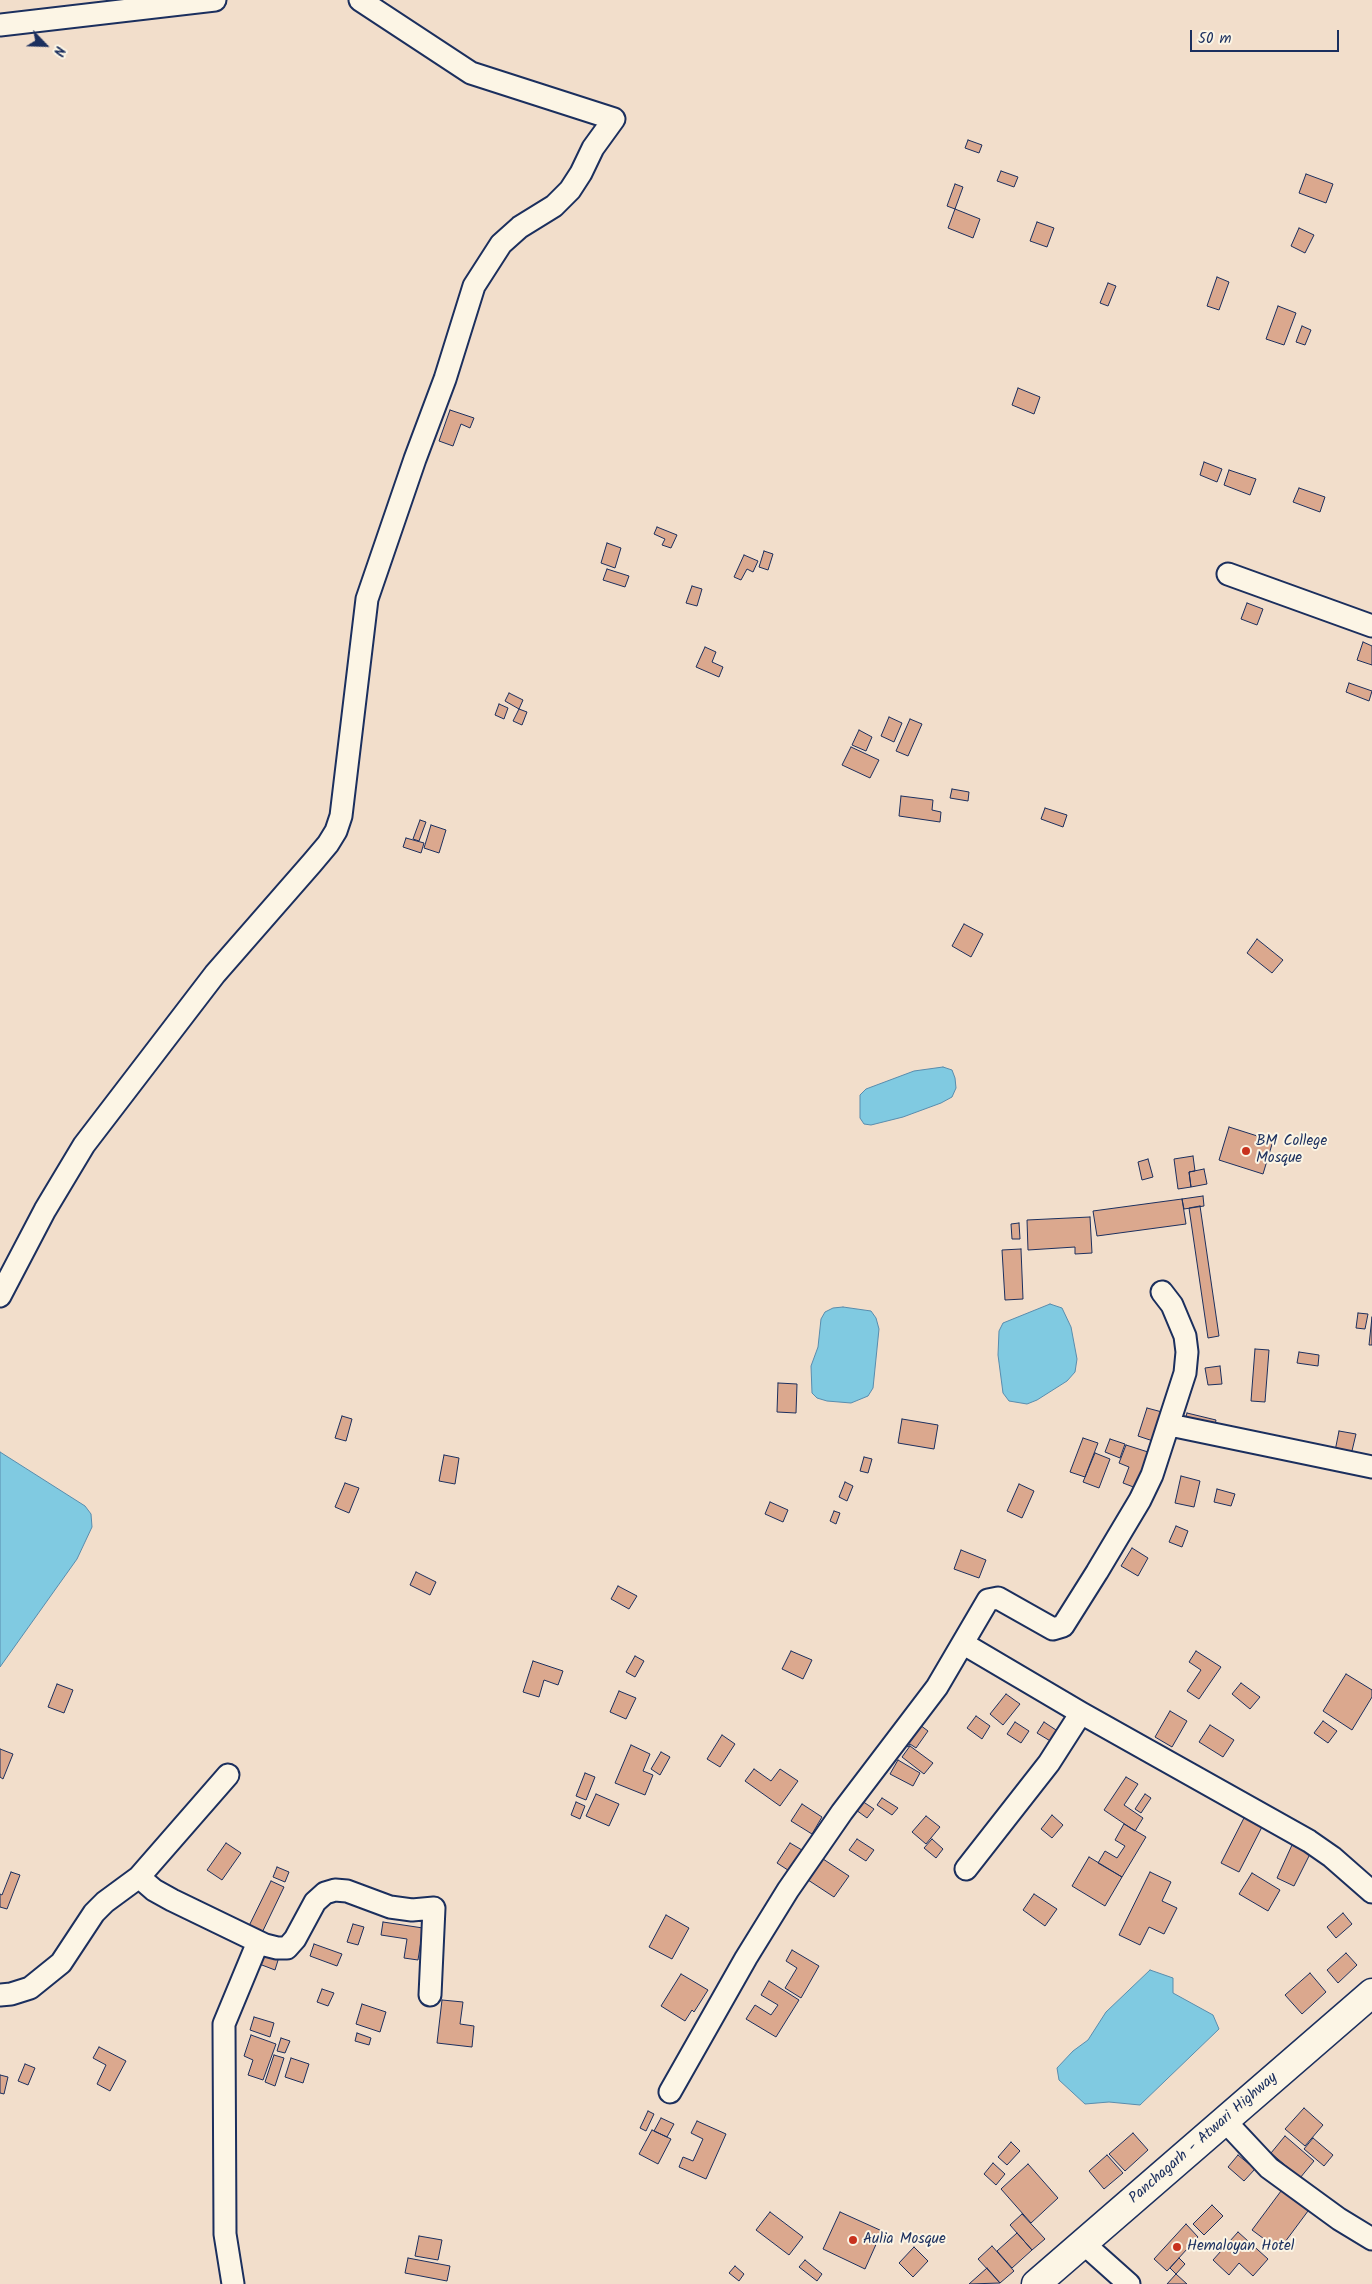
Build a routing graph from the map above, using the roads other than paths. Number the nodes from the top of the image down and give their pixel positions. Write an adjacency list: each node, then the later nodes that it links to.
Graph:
1 (215, 0): 3 (street)
2 (360, 0): 7 (street)
3 (0, 25)
4 (1228, 574): 5 (street)
5 (1372, 626)
6 (1162, 1292): 8 (street)
7 (0, 1296)
8 (1170, 1425): 9 (street); 10 (street)
9 (1372, 1467)
10 (964, 1644): 11 (street); 20 (street)
11 (1082, 1713): 13 (street); 15 (street)
12 (228, 1775): 14 (street)
13 (966, 1869)
14 (139, 1877): 16 (street); 18 (street)
15 (1372, 1892)
16 (258, 1942): 19 (street); 24 (street)
17 (1372, 1993): 21 (main road, Panchagarh - Atwari Highway)
18 (0, 1995)
19 (430, 1995)
20 (670, 2092)
21 (1225, 2121): 22 (street); 23 (main road, Panchagarh - Atwari Highway)
22 (1372, 2239)
23 (1083, 2243): 25 (main road, Panchagarh - Atwari Highway); 26 (street)
24 (233, 2284)
25 (1036, 2284)
26 (1129, 2284)

